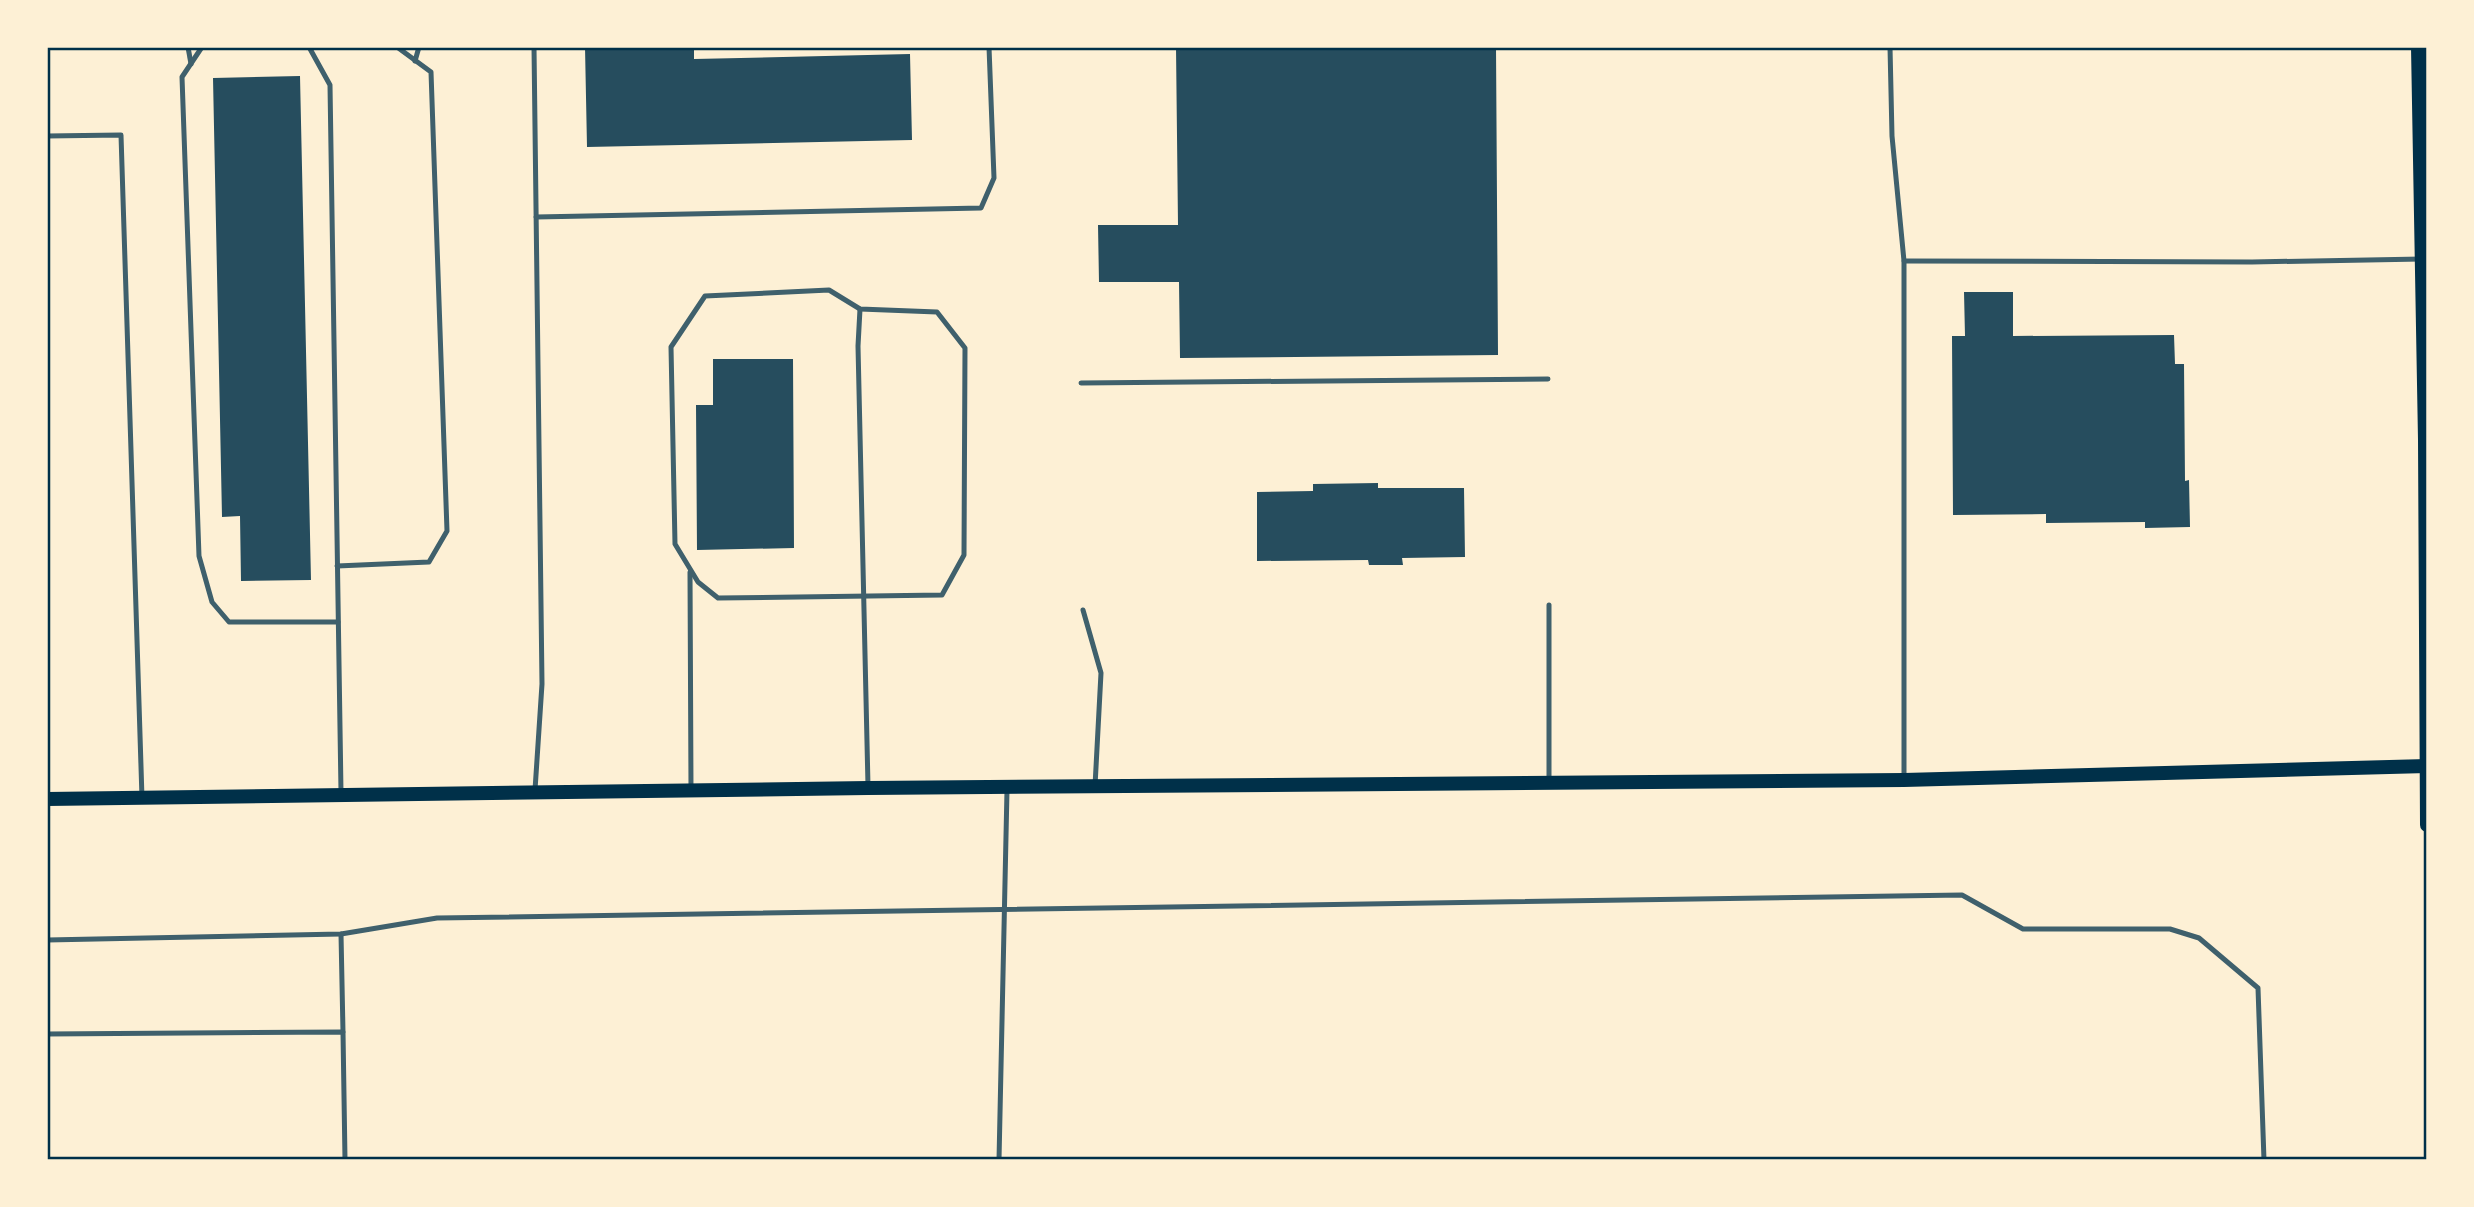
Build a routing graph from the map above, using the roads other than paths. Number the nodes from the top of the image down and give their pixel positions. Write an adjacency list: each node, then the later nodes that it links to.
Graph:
1 (188, 47): 11 (lane)
2 (202, 47): 11 (lane)
3 (309, 47): 20 (lane)
4 (397, 47): 10 (lane)
5 (419, 47): 10 (lane)
6 (534, 47): 13 (lane)
7 (989, 47): 13 (lane)
8 (1890, 47): 16 (lane)
9 (2418, 47): 14 (main road)
10 (415, 61): 20 (lane)
11 (191, 64): 25 (lane)
12 (47, 136): 35 (lane)
13 (536, 217): 33 (lane)
14 (2424, 236): 15 (main road)
15 (2422, 258): 16 (lane); 26 (main road)
16 (1903, 261): 27 (lane)
17 (860, 309): 21 (lane); 22 (lane); 22 (lane)
18 (1548, 379): 19 (lane)
19 (1081, 383)
20 (337, 565): 25 (lane)
21 (691, 569): 22 (lane); 32 (lane)
22 (865, 597): 31 (lane)
23 (1549, 605): 28 (lane)
24 (1083, 610): 29 (lane)
25 (338, 622): 34 (lane)
26 (2426, 766): 27 (main road); 37 (main road)
27 (1905, 780): 28 (main road)
28 (1549, 783): 29 (main road)
29 (1096, 786): 30 (main road)
30 (1007, 787): 31 (main road); 38 (lane)
31 (868, 788): 32 (main road)
32 (691, 791): 33 (main road)
33 (535, 793): 34 (main road)
34 (341, 795): 35 (main road)
35 (142, 798): 36 (main road)
36 (47, 799)
37 (2427, 825)
38 (1004, 909): 39 (lane); 44 (lane); 45 (lane)
39 (341, 934): 40 (lane); 41 (lane)
40 (47, 940)
41 (343, 1032): 42 (lane); 43 (lane)
42 (47, 1034)
43 (345, 1160)
44 (999, 1160)
45 (2264, 1160)

